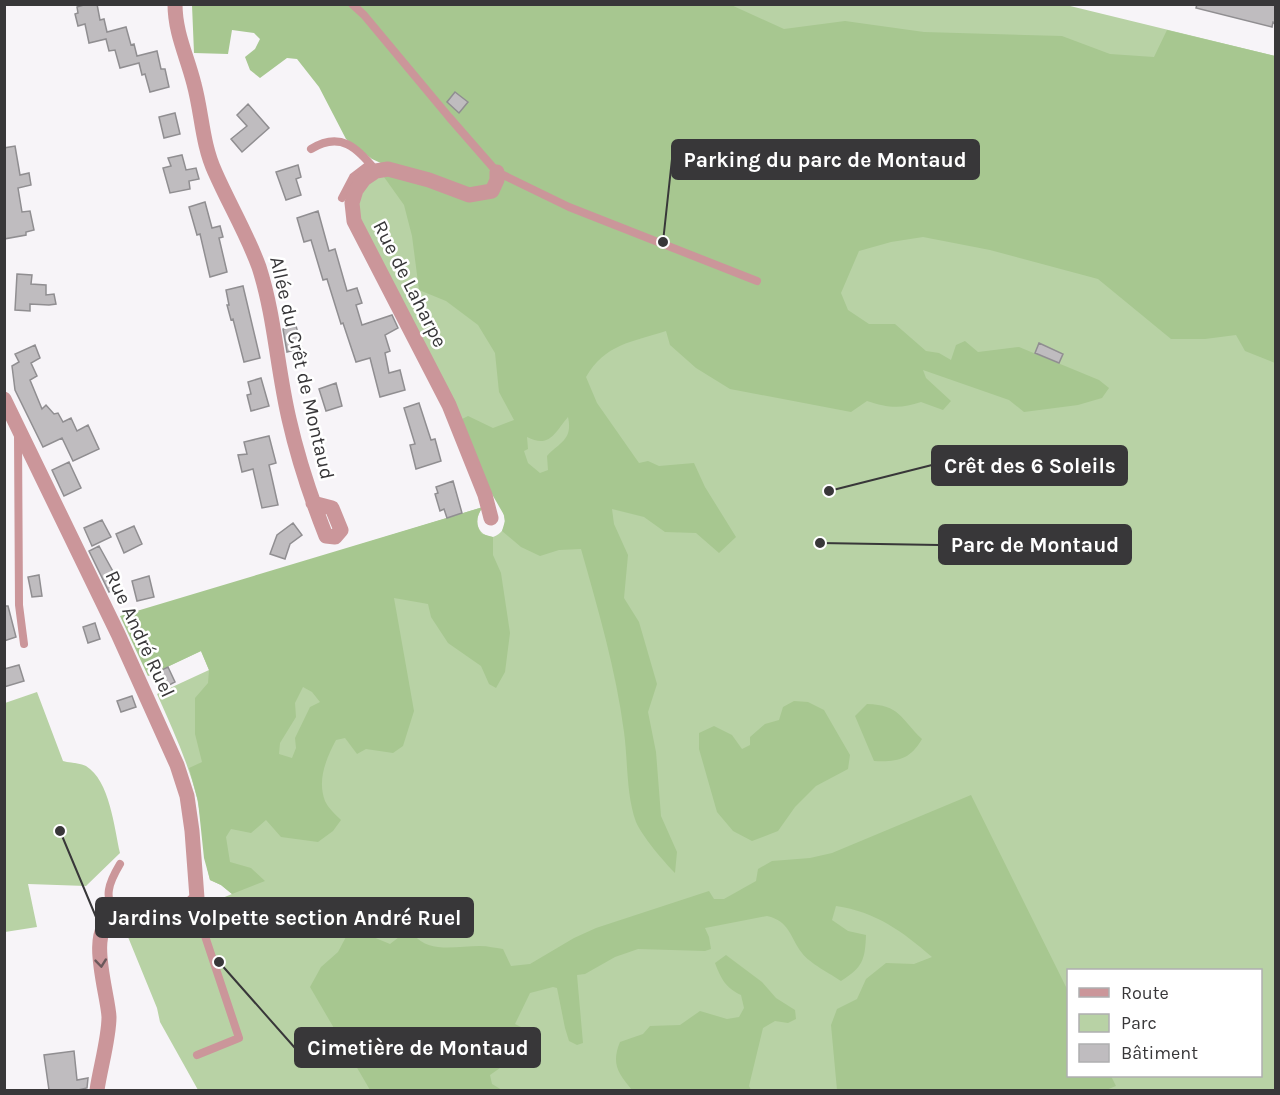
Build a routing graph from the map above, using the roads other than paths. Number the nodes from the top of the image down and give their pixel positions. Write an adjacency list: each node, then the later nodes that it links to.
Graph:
1 (175, 4): 10 (street, Allée du Crêt de Montaud)
2 (352, 4): 5 (lane)
3 (311, 149): 4 (lane)
4 (373, 167): 5 (street); 6 (lane); 11 (street, Rue de Laharpe)
5 (497, 172): 7 (lane)
6 (342, 198)
7 (757, 280)
8 (4, 399): 9 (street, Rue André Ruel)
9 (19, 429): 12 (lane); 14 (street, Rue André Ruel)
10 (313, 503)
11 (491, 518)
12 (24, 644)
13 (120, 864): 15 (lane)
14 (197, 898): 15 (street); 16 (lane)
15 (115, 917): 17 (street, one-way to 17)
16 (197, 1055)
17 (97, 1090)

